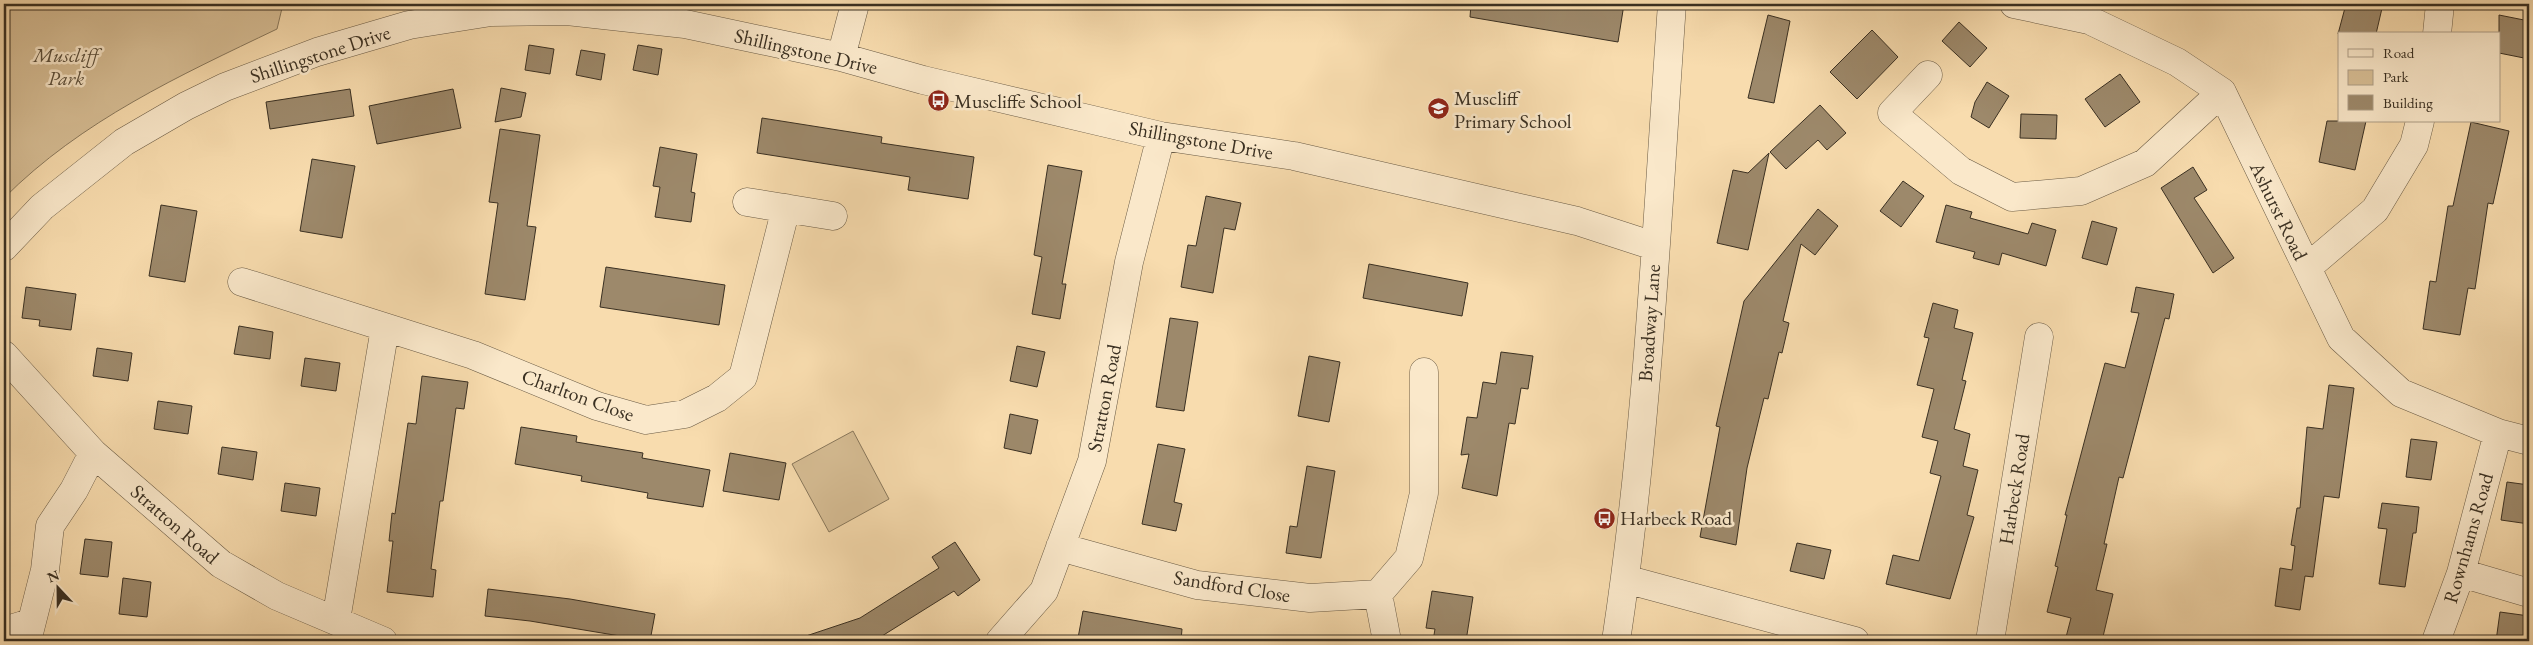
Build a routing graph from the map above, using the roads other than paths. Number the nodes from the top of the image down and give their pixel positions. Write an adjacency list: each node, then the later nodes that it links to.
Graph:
1 (855, 4): 6 (street)
2 (1672, 4): 14 (street, Broadway Lane)
3 (2440, 4): 5 (street)
4 (2023, 5): 8 (street)
5 (2437, 32)
6 (842, 57): 10 (street, Shillingstone Drive); 15 (street, Shillingstone Drive)
7 (1928, 74): 8 (street)
8 (2222, 92): 16 (street, Ashurst Road)
9 (2420, 122): 16 (street)
10 (1162, 136): 14 (street, Shillingstone Drive); 25 (street, Stratton Road)
11 (747, 202): 12 (street)
12 (786, 208): 13 (street); 18 (street, Charlton Close)
13 (833, 216)
14 (1654, 246): 27 (street, Broadway Lane)
15 (4, 247)
16 (2308, 267): 22 (street, Ashurst Road)
17 (242, 282): 18 (street, Charlton Close)
18 (386, 328): 30 (street)
19 (2039, 337): 38 (street, Harbeck Road)
20 (4, 355): 24 (street, Stratton Road)
21 (1424, 372): 29 (street)
22 (2498, 433): 23 (street, Ashurst Road); 26 (street, Rownhams Road)
23 (2529, 441)
24 (93, 453): 30 (street, Stratton Road); 32 (street)
25 (1060, 547): 29 (street, Sandford Close); 34 (street, Stratton Road)
26 (2461, 573): 28 (street); 39 (street, Rownhams Road)
27 (1625, 579): 36 (street, Broadway Lane); 37 (street)
28 (2529, 592)
29 (1378, 594): 35 (street)
30 (336, 620): 33 (street, Stratton Road)
31 (4, 631): 32 (street)
32 (28, 632)
33 (383, 641)
34 (1000, 641)
35 (1387, 641)
36 (1616, 641)
37 (1854, 641)
38 (1990, 641)
39 (2436, 641)

